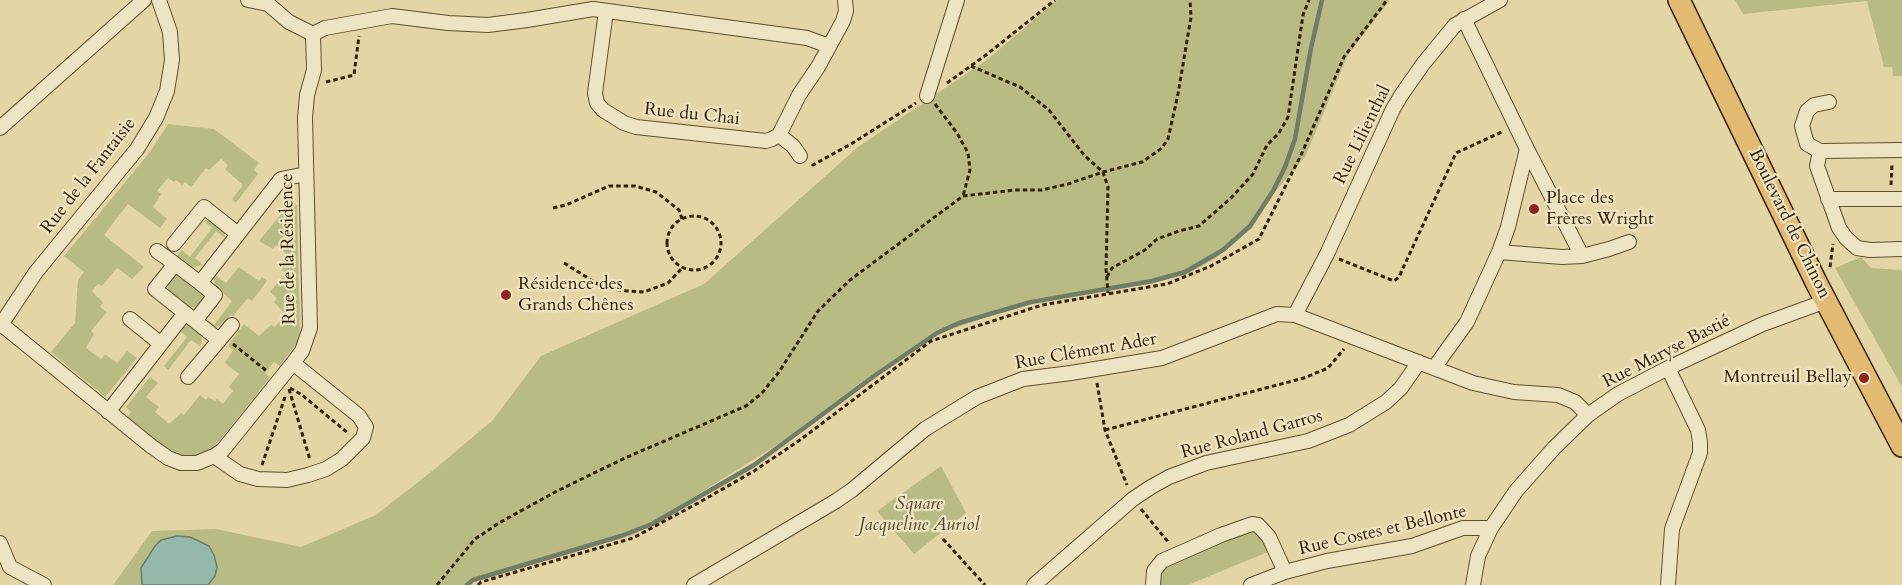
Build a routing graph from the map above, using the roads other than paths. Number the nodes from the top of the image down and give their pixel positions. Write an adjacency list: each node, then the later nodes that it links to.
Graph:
1 (144, 0): 16 (street)
2 (159, 0): 38 (street, Rue de la Fantaisie)
3 (248, 0): 9 (street)
4 (844, 0): 13 (street)
5 (957, 0): 14 (street)
6 (1500, 0): 11 (street, Rue Lilienthal)
7 (1679, 0): 34 (main road, Boulevard de Chinon)
8 (1695, 0): 49 (main road, Boulevard de Chinon)
9 (273, 2): 12 (street)
10 (598, 7): 12 (street); 13 (street); 17 (street, Rue du Chai)
11 (1464, 19): 18 (street); 35 (street, Rue Lilienthal)
12 (313, 34): 22 (street, Rue de la Résidence)
13 (829, 45): 17 (street)
14 (927, 96)
15 (1829, 102): 20 (street)
16 (0, 128)
17 (779, 135): 21 (street)
18 (1527, 149): 30 (street); 31 (street)
19 (1897, 150): 20 (street)
20 (1820, 151): 23 (street)
21 (800, 156)
22 (306, 174): 25 (street); 43 (street, Rue de la Résidence)
23 (1828, 199): 24 (street); 28 (street)
24 (1897, 199)
25 (238, 234): 27 (street); 33 (street)
26 (1629, 242): 31 (street)
27 (174, 244)
28 (1901, 249)
29 (157, 251): 32 (street)
30 (1498, 252): 31 (street); 44 (street)
31 (1582, 256)
32 (175, 264): 33 (street); 36 (street)
33 (200, 283): 36 (street)
34 (1826, 301): 45 (street, Rue Maryse Bastié); 50 (main road, Boulevard de Chinon)
35 (1294, 315): 42 (street, Rue Clément Ader); 56 (street, Rue Clément Ader)
36 (190, 317): 40 (street); 41 (street)
37 (130, 319): 41 (street)
38 (1, 325): 47 (street, Rue de la Résidence)
39 (232, 325): 40 (street)
40 (219, 340): 46 (street)
41 (161, 344): 47 (street)
42 (1419, 362): 44 (street, Rue Clément Ader); 57 (street, Rue Roland Garros)
43 (293, 363): 51 (street, Rue de la Résidence); 51 (street)
44 (1434, 368): 48 (street, Rue Clément Ader)
45 (1668, 368): 48 (street, Rue Maryse Bastié); 61 (street)
46 (188, 377)
47 (108, 412): 51 (street, Rue de la Résidence)
48 (1588, 415): 52 (street, Rue Maryse Bastié)
49 (1902, 423)
50 (1902, 446)
51 (214, 456)
52 (1491, 528): 54 (street, Rue Costes et Bellonte); 60 (street, Rue Maryse Bastié)
53 (0, 543): 55 (street)
54 (1285, 572): 58 (street); 59 (street, Rue Costes et Bellonte)
55 (44, 585)
56 (694, 585)
57 (1034, 585)
58 (1154, 585)
59 (1251, 585)
60 (1473, 585)
61 (1668, 585)

